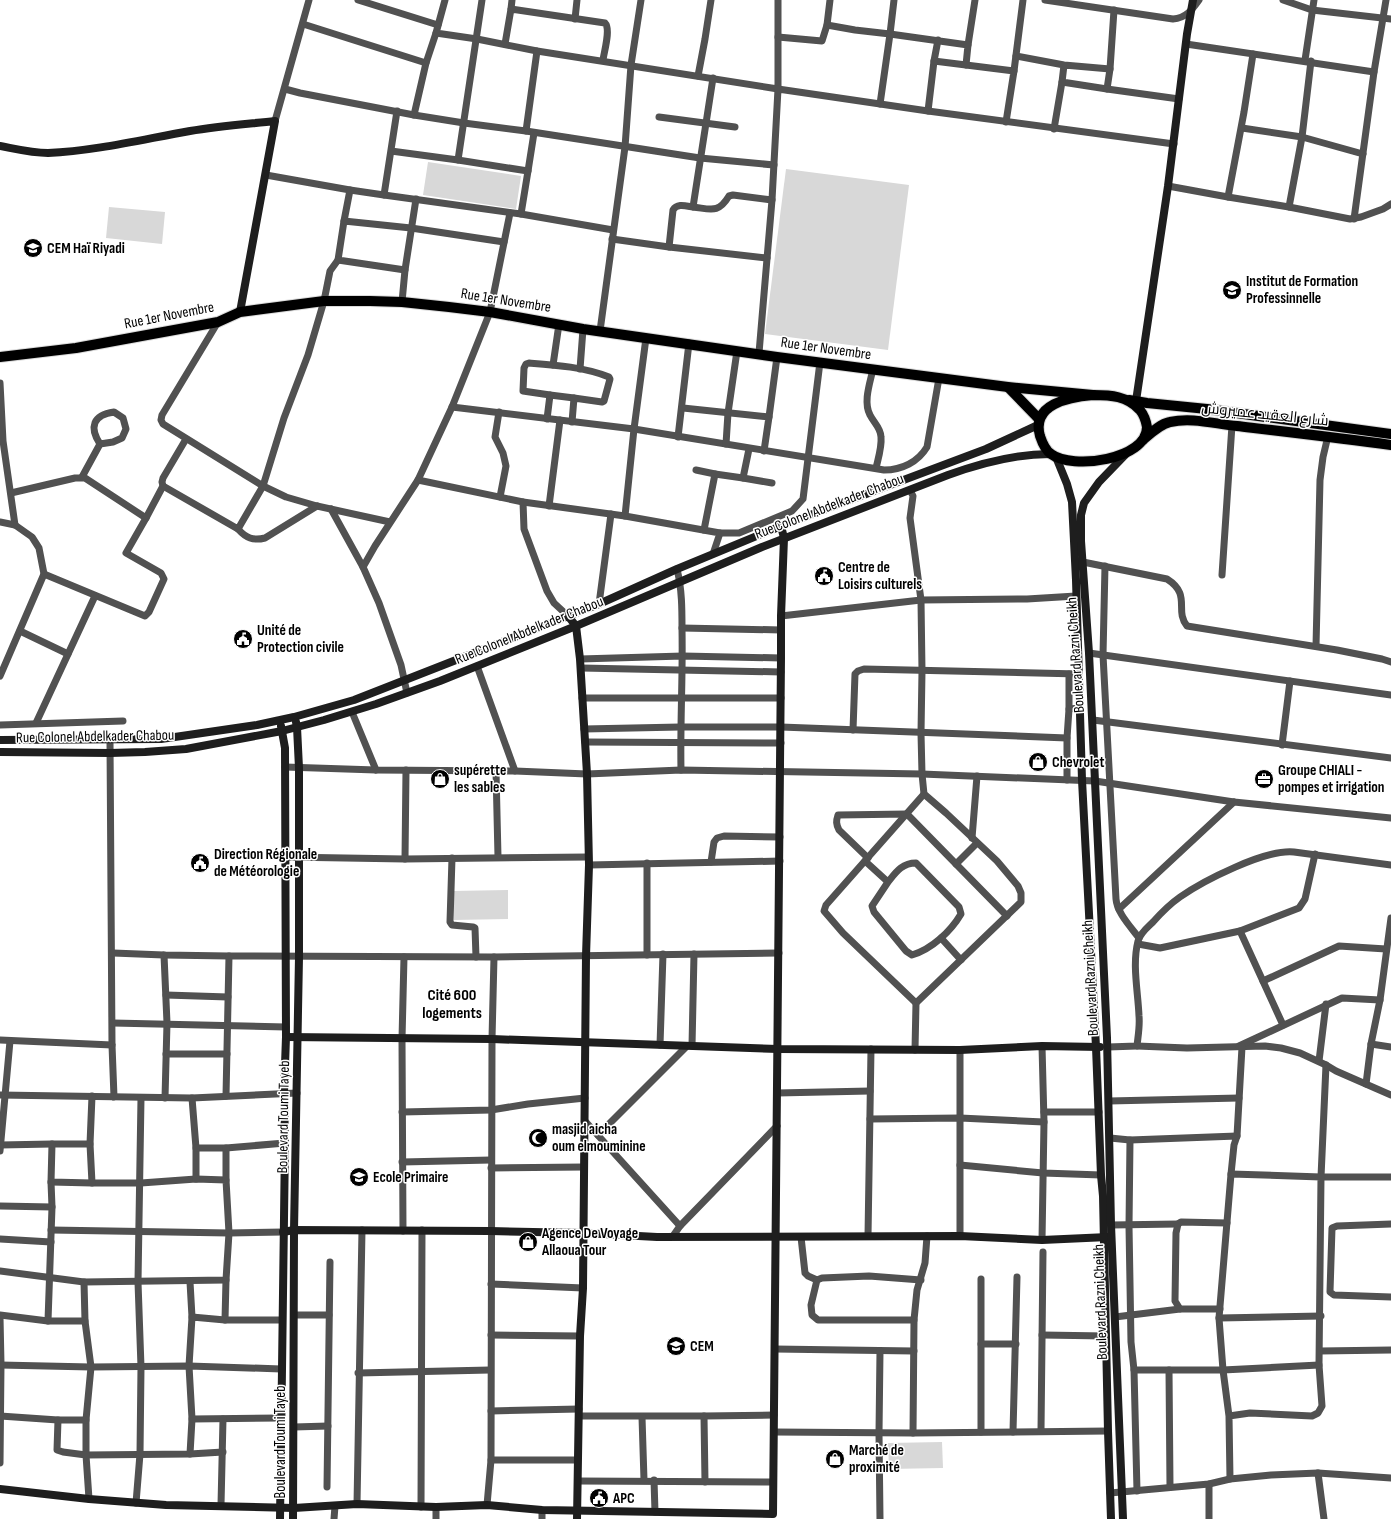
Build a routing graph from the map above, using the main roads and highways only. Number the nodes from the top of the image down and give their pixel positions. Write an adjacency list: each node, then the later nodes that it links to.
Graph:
1 (1193, 0): 7 (main road)
2 (0, 146): 3 (main road)
3 (240, 312): 4 (main road, Rue 1er Novembre); 5 (main road, Rue 1er Novembre)
4 (0, 357)
5 (1008, 387): 6 (main road, Rue 1er Novembre); 8 (main road)
6 (1093, 395): 7 (main road); 8 (main road)
7 (1134, 403): 9 (main road, شارع العقيد عميروش); 10 (main road)
8 (1038, 422): 13 (main road); 14 (main road, Rue Colonel Abdelkader Chabou)
9 (1391, 434)
10 (1141, 441): 11 (main road, شارع العقيد عميروش); 12 (main road)
11 (1391, 445)
12 (1127, 452): 13 (main road); 16 (main road, Boulevard Razni Cheikh)
13 (1053, 455): 15 (main road, Rue Colonel Abdelkader Chabou); 16 (main road, Boulevard Razni Cheikh)
14 (781, 526): 15 (main road); 17 (main road, Rue Colonel Abdelkader Chabou)
15 (784, 538): 18 (main road, Rue Colonel Abdelkader Chabou); 30 (main road)
16 (1078, 561): 28 (main road, Boulevard Razni Cheikh); 29 (main road, Boulevard Razni Cheikh)
17 (568, 616): 18 (main road); 19 (main road, Rue Colonel Abdelkader Chabou)
18 (576, 626): 21 (main road, Rue Colonel Abdelkader Chabou); 27 (main road)
19 (294, 717): 20 (main road, Rue Colonel Abdelkader Chabou); 21 (main road, Boulevard Toumi Tayeb)
20 (280, 720): 22 (main road, Boulevard Toumi Tayeb); 23 (main road, Rue Colonel Abdelkader Chabou)
21 (297, 727): 22 (main road, Rue Colonel Abdelkader Chabou); 26 (main road, Boulevard Toumi Tayeb)
22 (282, 731): 24 (main road, Rue Colonel Abdelkader Chabou); 25 (main road, Boulevard Toumi Tayeb)
23 (0, 740)
24 (0, 752)
25 (286, 1037): 26 (main road); 32 (main road, Boulevard Toumi Tayeb)
26 (298, 1038): 27 (main road); 31 (main road, Boulevard Toumi Tayeb)
27 (585, 1042): 30 (main road); 33 (main road)
28 (1108, 1046): 29 (main road); 34 (main road, Boulevard Razni Cheikh)
29 (1096, 1047): 30 (main road); 34 (main road, Boulevard Razni Cheikh)
30 (778, 1049): 35 (main road)
31 (294, 1230): 32 (main road); 33 (main road); 38 (main road, Boulevard Toumi Tayeb)
32 (283, 1232): 37 (main road, Boulevard Toumi Tayeb)
33 (583, 1233): 35 (main road); 39 (main road)
34 (1108, 1236): 35 (main road); 43 (main road, Boulevard Razni Cheikh); 44 (main road, Boulevard Razni Cheikh)
35 (776, 1237): 40 (main road)
36 (0, 1489): 37 (main road)
37 (280, 1508): 38 (main road); 41 (main road, Boulevard Toumi Tayeb)
38 (294, 1508): 39 (main road); 42 (main road, Boulevard Toumi Tayeb)
39 (577, 1515): 40 (main road)
40 (773, 1517)
41 (280, 1519)
42 (293, 1519)
43 (1112, 1519)
44 (1123, 1519)

